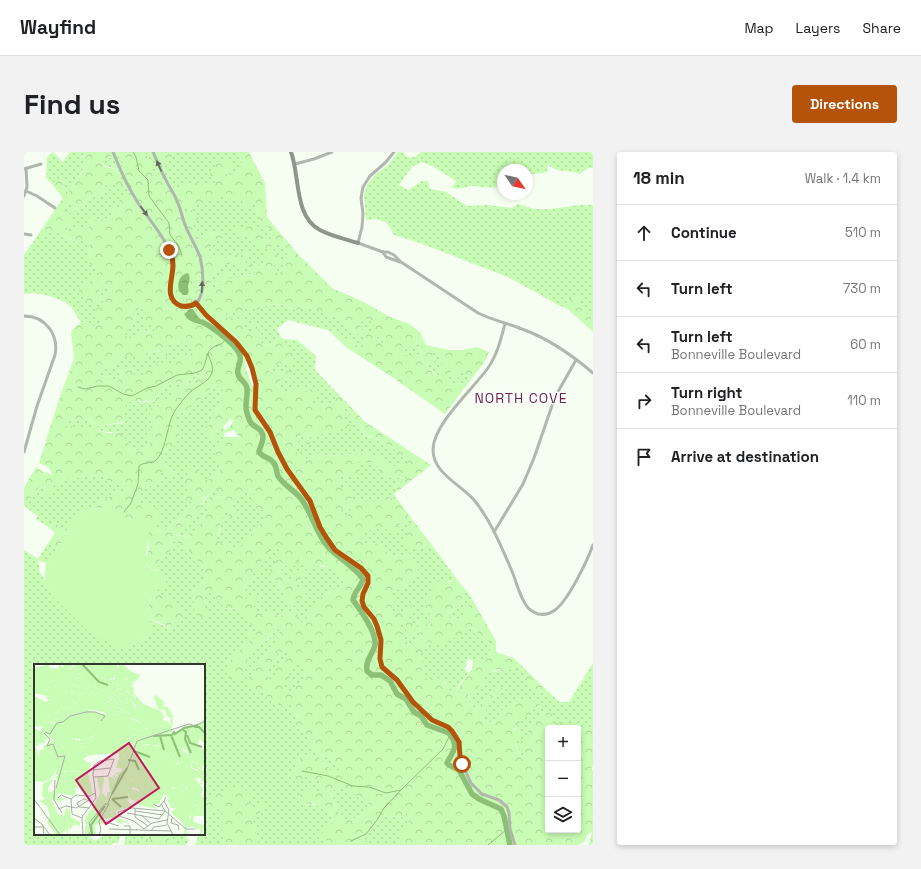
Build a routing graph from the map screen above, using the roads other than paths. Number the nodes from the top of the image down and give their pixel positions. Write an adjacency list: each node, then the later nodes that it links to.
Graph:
1 (113, 152): 15 (street, one-way to 15)
2 (153, 152): 15 (street, one-way to 2)
3 (291, 152): 7 (street)
4 (332, 152): 7 (street)
5 (394, 152): 14 (street)
6 (41, 164): 8 (street)
7 (295, 164): 14 (street)
8 (25, 168): 9 (street)
9 (26, 191): 10 (street); 11 (street)
10 (24, 196)
11 (55, 208)
12 (24, 234): 13 (street)
13 (31, 235)
14 (358, 243): 17 (street)
15 (196, 302): 23 (street)
16 (24, 316): 20 (street)
17 (505, 324): 18 (street); 21 (street)
18 (576, 360): 19 (street); 21 (street)
19 (593, 373)
20 (24, 452)
21 (494, 532): 22 (street)
22 (593, 545)
23 (515, 845)

